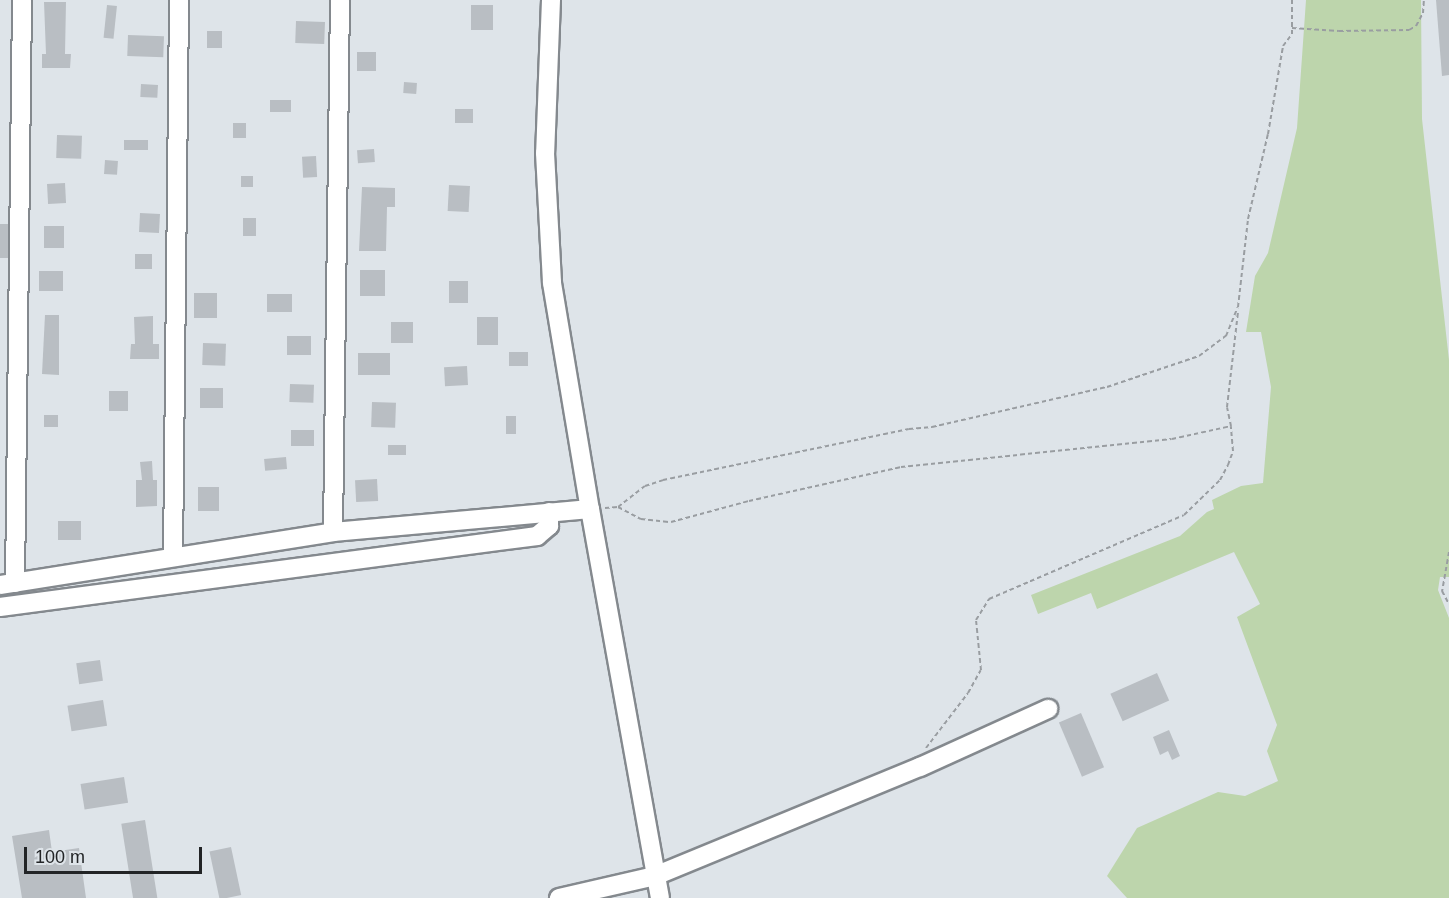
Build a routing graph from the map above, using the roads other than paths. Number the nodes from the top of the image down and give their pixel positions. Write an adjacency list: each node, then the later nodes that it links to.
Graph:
1 (22, 0): 9 (street)
2 (179, 0): 8 (street)
3 (339, 0): 7 (street)
4 (551, 0): 5 (street)
5 (590, 509): 6 (street); 12 (street)
6 (549, 512): 7 (street); 10 (street)
7 (333, 532): 8 (street)
8 (173, 557): 9 (street)
9 (7, 584)
10 (0, 607)
11 (1048, 709): 12 (street)
12 (655, 876): 13 (street); 14 (street)
13 (559, 898)
14 (660, 898)

